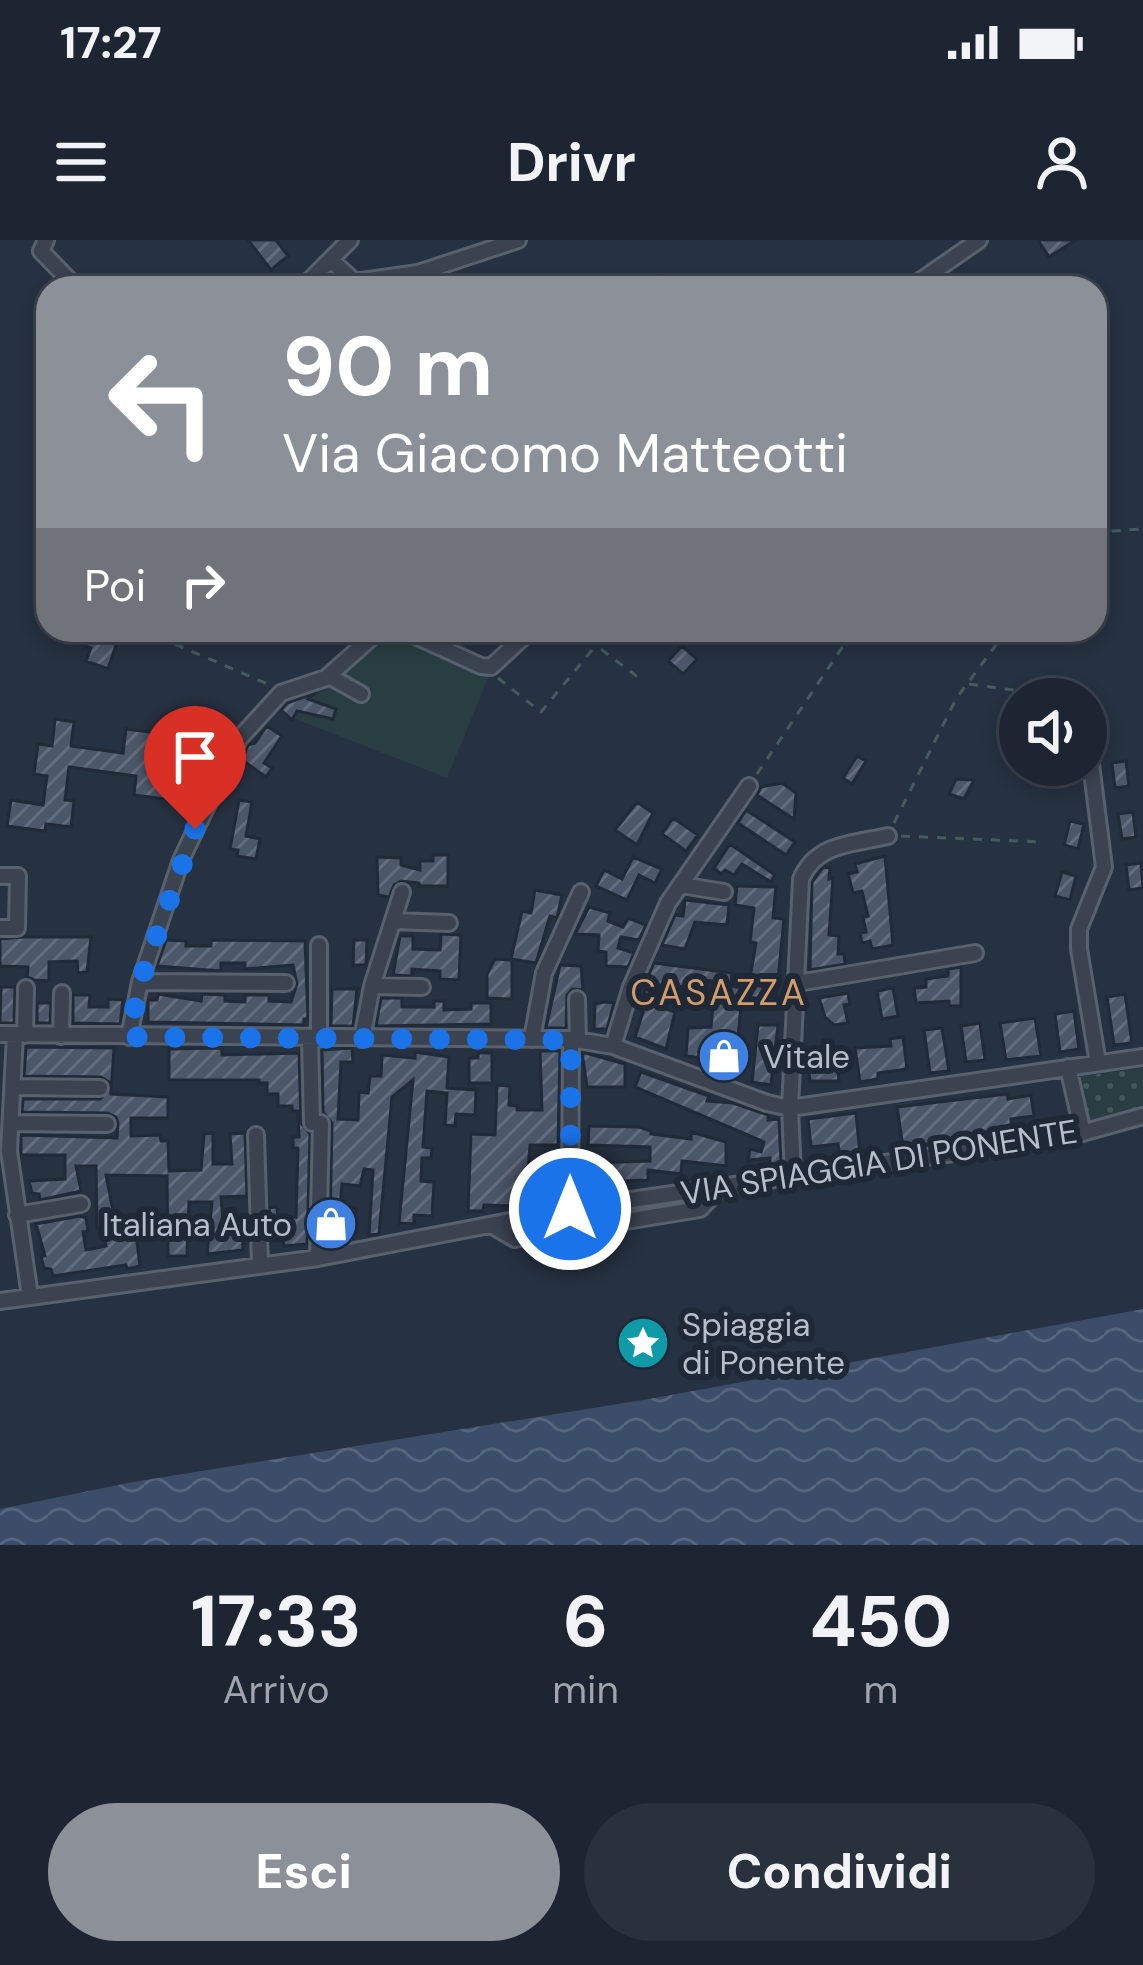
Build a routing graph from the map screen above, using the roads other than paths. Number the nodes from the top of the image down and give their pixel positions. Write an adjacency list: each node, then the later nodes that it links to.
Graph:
1 (46, 240): 6 (street)
2 (350, 240): 5 (street)
3 (518, 240): 9 (street)
4 (979, 240): 10 (street)
5 (331, 260): 7 (street); 8 (street)
6 (65, 276)
7 (314, 276)
8 (349, 276)
9 (397, 276)
10 (927, 276)
11 (367, 642): 14 (street)
12 (428, 642): 13 (street)
13 (518, 642)
14 (329, 676): 15 (street); 30 (street)
15 (361, 694)
16 (749, 786): 20 (street)
17 (1094, 786): 47 (street)
18 (888, 836): 32 (street)
19 (0, 876): 27 (street)
20 (681, 885): 23 (street); 45 (street)
21 (402, 892): 24 (street)
22 (581, 892): 43 (street)
23 (724, 892)
24 (393, 921): 26 (street); 33 (street)
25 (562, 922): 43 (street)
26 (448, 923)
27 (0, 928)
28 (319, 945): 41 (street)
29 (975, 953): 32 (street)
30 (140, 982): 31 (street); 40 (street)
31 (286, 983)
32 (798, 983): 51 (street)
33 (372, 986): 34 (street); 42 (street)
34 (422, 987)
35 (26, 988): 38 (street)
36 (62, 993): 39 (street)
37 (577, 999): 44 (street)
38 (13, 1035): 39 (street); 49 (street)
39 (61, 1036): 40 (street)
40 (129, 1037): 41 (street)
41 (314, 1039): 42 (street); 64 (street)
42 (362, 1039): 43 (street)
43 (528, 1039): 44 (street)
44 (574, 1040): 45 (street); 61 (street)
45 (613, 1046): 51 (street)
46 (1143, 1057): 47 (street)
47 (1099, 1063): 48 (street)
48 (1068, 1067): 51 (street); 55 (street)
49 (13, 1087): 50 (street); 53 (street)
50 (100, 1088)
51 (790, 1108): 58 (street)
52 (1143, 1116): 55 (street, VIA SPIAGGIA DI PONENTE)
53 (11, 1123): 54 (street); 57 (street)
54 (107, 1124)
55 (1083, 1133): 58 (street, VIA SPIAGGIA DI PONENTE)
56 (256, 1135): 65 (street)
57 (5, 1171): 62 (street)
58 (793, 1175): 59 (street, VIA SPIAGGIA DI PONENTE)
59 (722, 1186): 61 (street, VIA SPIAGGIA DI PONENTE); 63 (street)
60 (81, 1204): 62 (street)
61 (570, 1209): 63 (street, VIA SPIAGGIA DI PONENTE)
62 (17, 1215): 66 (street)
63 (491, 1225): 64 (street, VIA SPIAGGIA DI PONENTE)
64 (318, 1258): 65 (street, VIA SPIAGGIA DI PONENTE)
65 (260, 1265): 66 (street, VIA SPIAGGIA DI PONENTE)
66 (30, 1296): 67 (street, VIA SPIAGGIA DI PONENTE)
67 (0, 1301)

